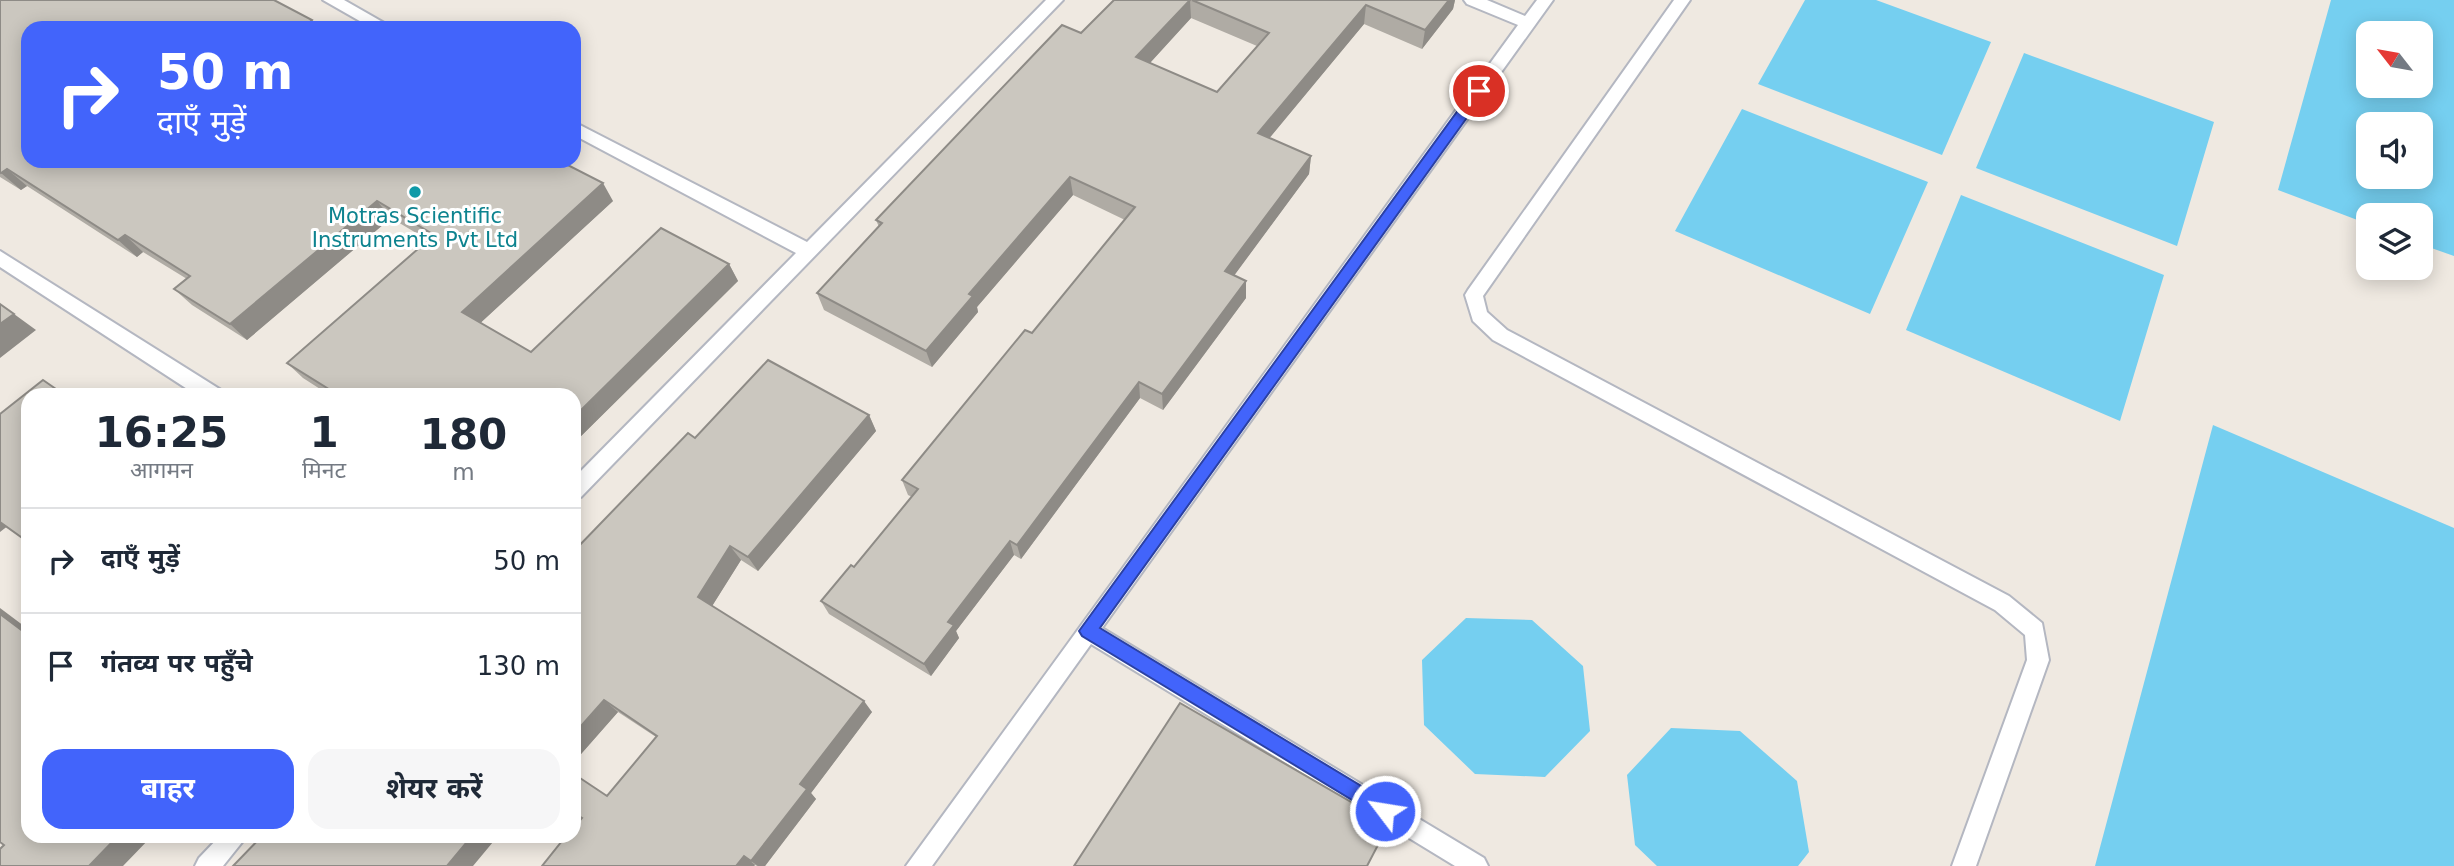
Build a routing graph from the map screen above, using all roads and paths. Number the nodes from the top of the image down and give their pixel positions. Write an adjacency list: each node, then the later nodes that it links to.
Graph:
1 (331, 0): 6 (lane)
2 (1055, 0): 9 (lane)
3 (1472, 0): 7 (lane)
4 (1545, 0): 7 (lane)
5 (1682, 0): 18 (lane)
6 (371, 21)
7 (1528, 23): 13 (lane)
8 (581, 132): 9 (lane)
9 (809, 251): 12 (lane)
10 (0, 258): 11 (lane)
11 (202, 388)
12 (581, 484)
13 (1088, 631): 16 (lane); 17 (lane)
14 (229, 843): 15 (lane)
15 (207, 866)
16 (918, 866)
17 (1476, 866)
18 (1964, 866)

